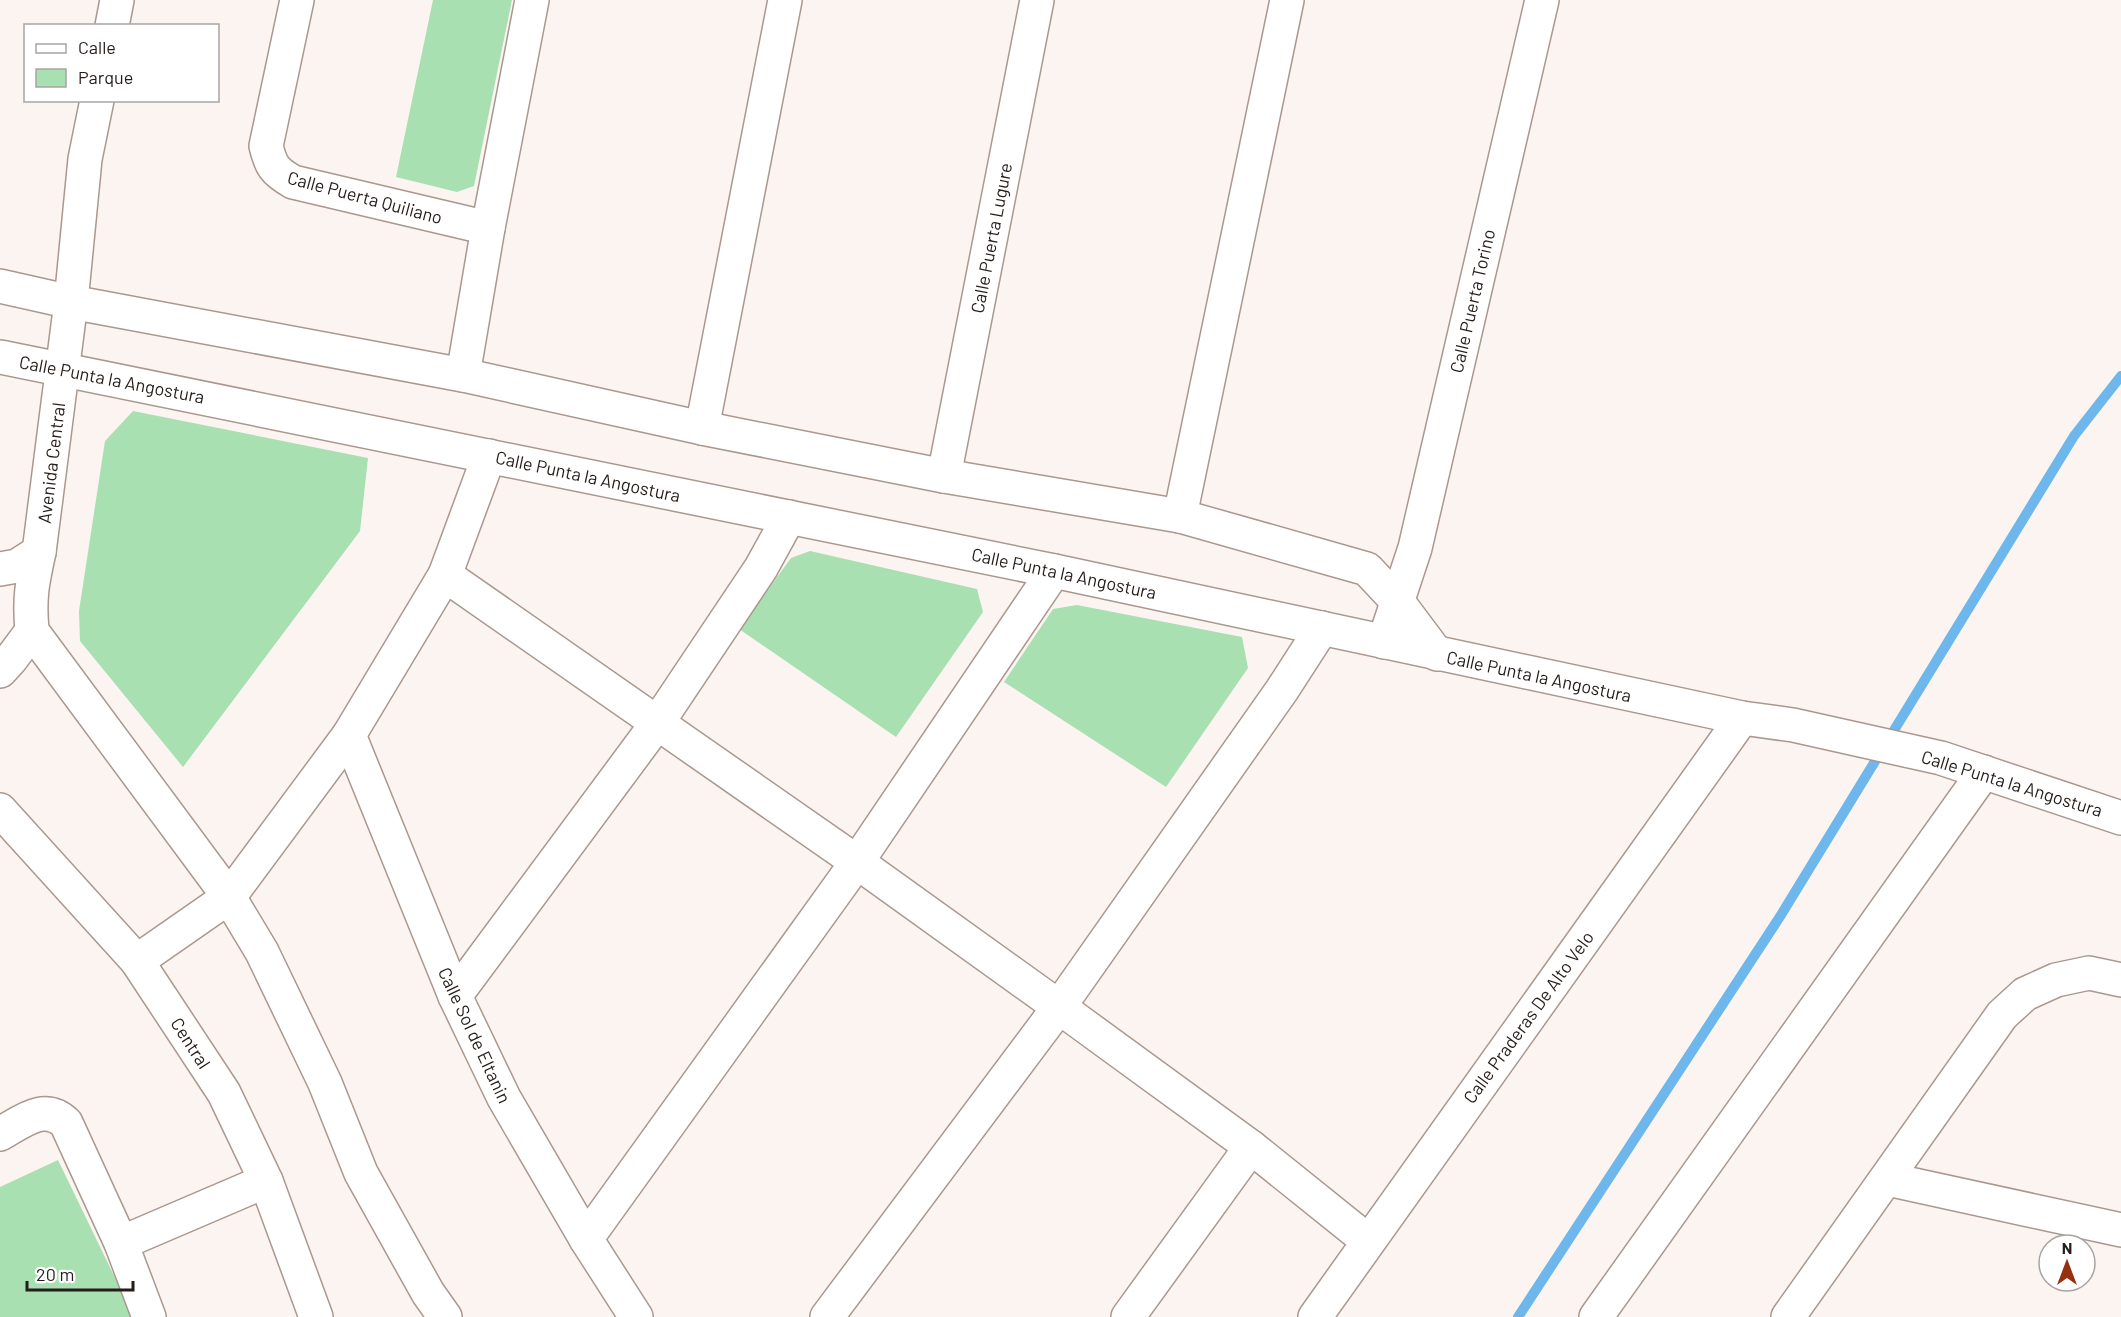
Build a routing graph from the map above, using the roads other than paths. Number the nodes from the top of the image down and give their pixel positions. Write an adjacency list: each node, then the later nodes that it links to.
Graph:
1 (117, 0): 8 (street)
2 (297, 0): 10 (street, Calle Puerta Quiliano)
3 (532, 0): 10 (street)
4 (784, 0): 16 (street)
5 (1037, 0): 18 (street, Calle Puerta Lugure)
6 (1287, 0): 19 (street)
7 (1542, 0): 25 (street, Calle Puerta Torino)
8 (112, 24)
9 (97, 102): 12 (street, Avenida Central)
10 (488, 228): 15 (street)
11 (0, 286): 12 (street)
12 (70, 302): 14 (street, Avenida Central); 15 (street)
13 (0, 357): 14 (street, Calle Punta la Angostura)
14 (62, 369): 17 (street, Calle Punta la Angostura); 21 (street, Avenida Central)
15 (463, 375): 16 (street)
16 (702, 428): 18 (street)
17 (489, 456): 20 (street, Calle Punta la Angostura); 24 (street)
18 (944, 476): 19 (street)
19 (1180, 516): 25 (street)
20 (789, 517): 23 (street, Calle Punta la Angostura); 32 (street)
21 (39, 552): 22 (street); 27 (street, Avenida Central)
22 (0, 569)
23 (1054, 571): 26 (street, Calle Punta la Angostura); 37 (street)
24 (445, 575): 32 (street); 33 (street)
25 (1398, 602): 28 (street, Calle Puerta Torino); 29 (street)
26 (1323, 628): 28 (street, Calle Punta la Angostura); 42 (street)
27 (32, 631): 30 (street); 38 (street)
28 (1384, 642): 29 (street, Calle Punta la Angostura)
29 (1437, 654): 31 (street, Calle Punta la Angostura)
30 (0, 671)
31 (1742, 718): 34 (street, Calle Punta la Angostura); 49 (street, Calle Praderas De Alto Velo)
32 (658, 722): 37 (street); 41 (street)
33 (349, 735): 38 (street); 41 (street, Calle Sol de Eltanin)
34 (1984, 772): 36 (street, Calle Punta la Angostura); 58 (street)
35 (0, 810): 39 (street, Central)
36 (2121, 818)
37 (857, 862): 42 (street); 48 (street)
38 (229, 897): 39 (street); 53 (street)
39 (137, 961): 46 (street, Central)
40 (2121, 980): 45 (street)
41 (455, 996): 48 (street, Calle Sol de Eltanin)
42 (1059, 1007): 44 (street); 55 (street)
43 (0, 1134): 50 (street)
44 (1251, 1147): 49 (street); 56 (street)
45 (1887, 1179): 47 (street); 59 (street)
46 (266, 1181): 50 (street); 52 (street, Central)
47 (2121, 1230)
48 (586, 1239): 54 (street, Calle Sol de Eltanin)
49 (1368, 1241): 57 (street, Calle Praderas De Alto Velo)
50 (121, 1243): 51 (street)
51 (149, 1317)
52 (316, 1317)
53 (445, 1317)
54 (636, 1317)
55 (827, 1317)
56 (1128, 1317)
57 (1315, 1317)
58 (1596, 1317)
59 (1788, 1317)

